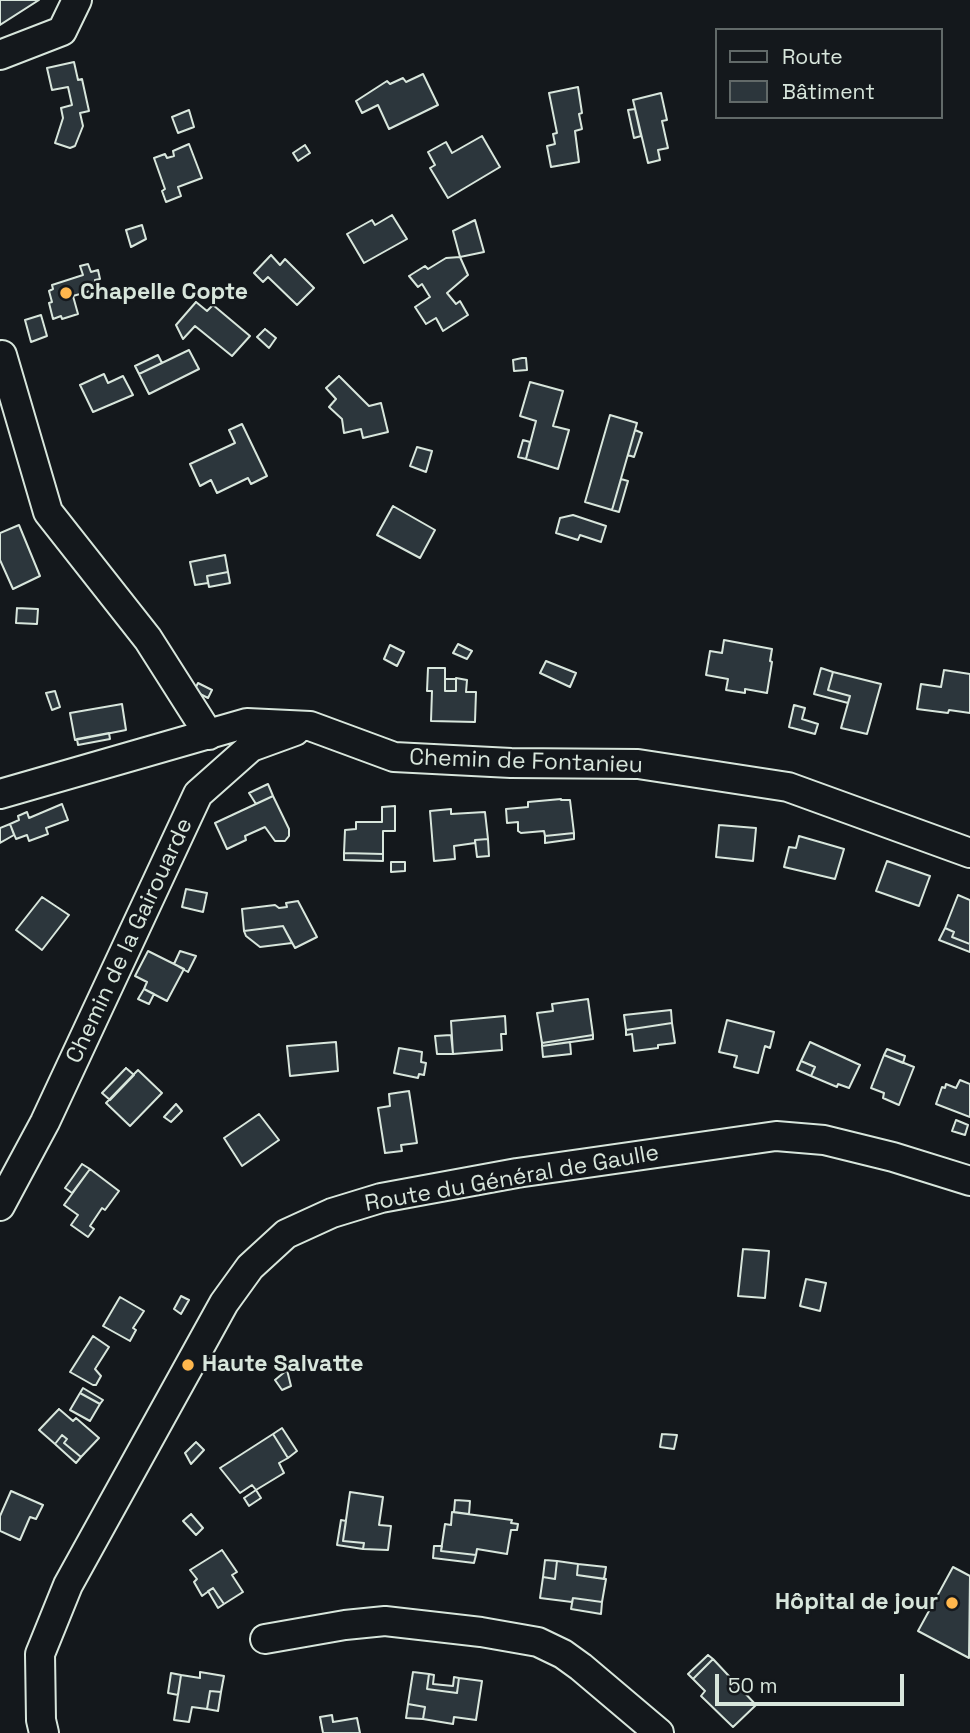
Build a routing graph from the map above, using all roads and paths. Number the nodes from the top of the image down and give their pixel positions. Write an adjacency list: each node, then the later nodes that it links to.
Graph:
1 (77, 0): 2 (street)
2 (0, 55)
3 (2, 355): 5 (street)
4 (310, 726): 5 (street, Chemin de Fontanieu); 7 (street, Chemin de Fontanieu); 9 (street, Chemin de la Gairouarde)
5 (209, 734): 6 (street, Chemin de Fontanieu)
6 (0, 794)
7 (970, 853)
8 (970, 1181): 11 (street, Route du Général de Gaulle)
9 (0, 1206)
10 (265, 1639): 12 (street)
11 (44, 1733)
12 (659, 1733)

